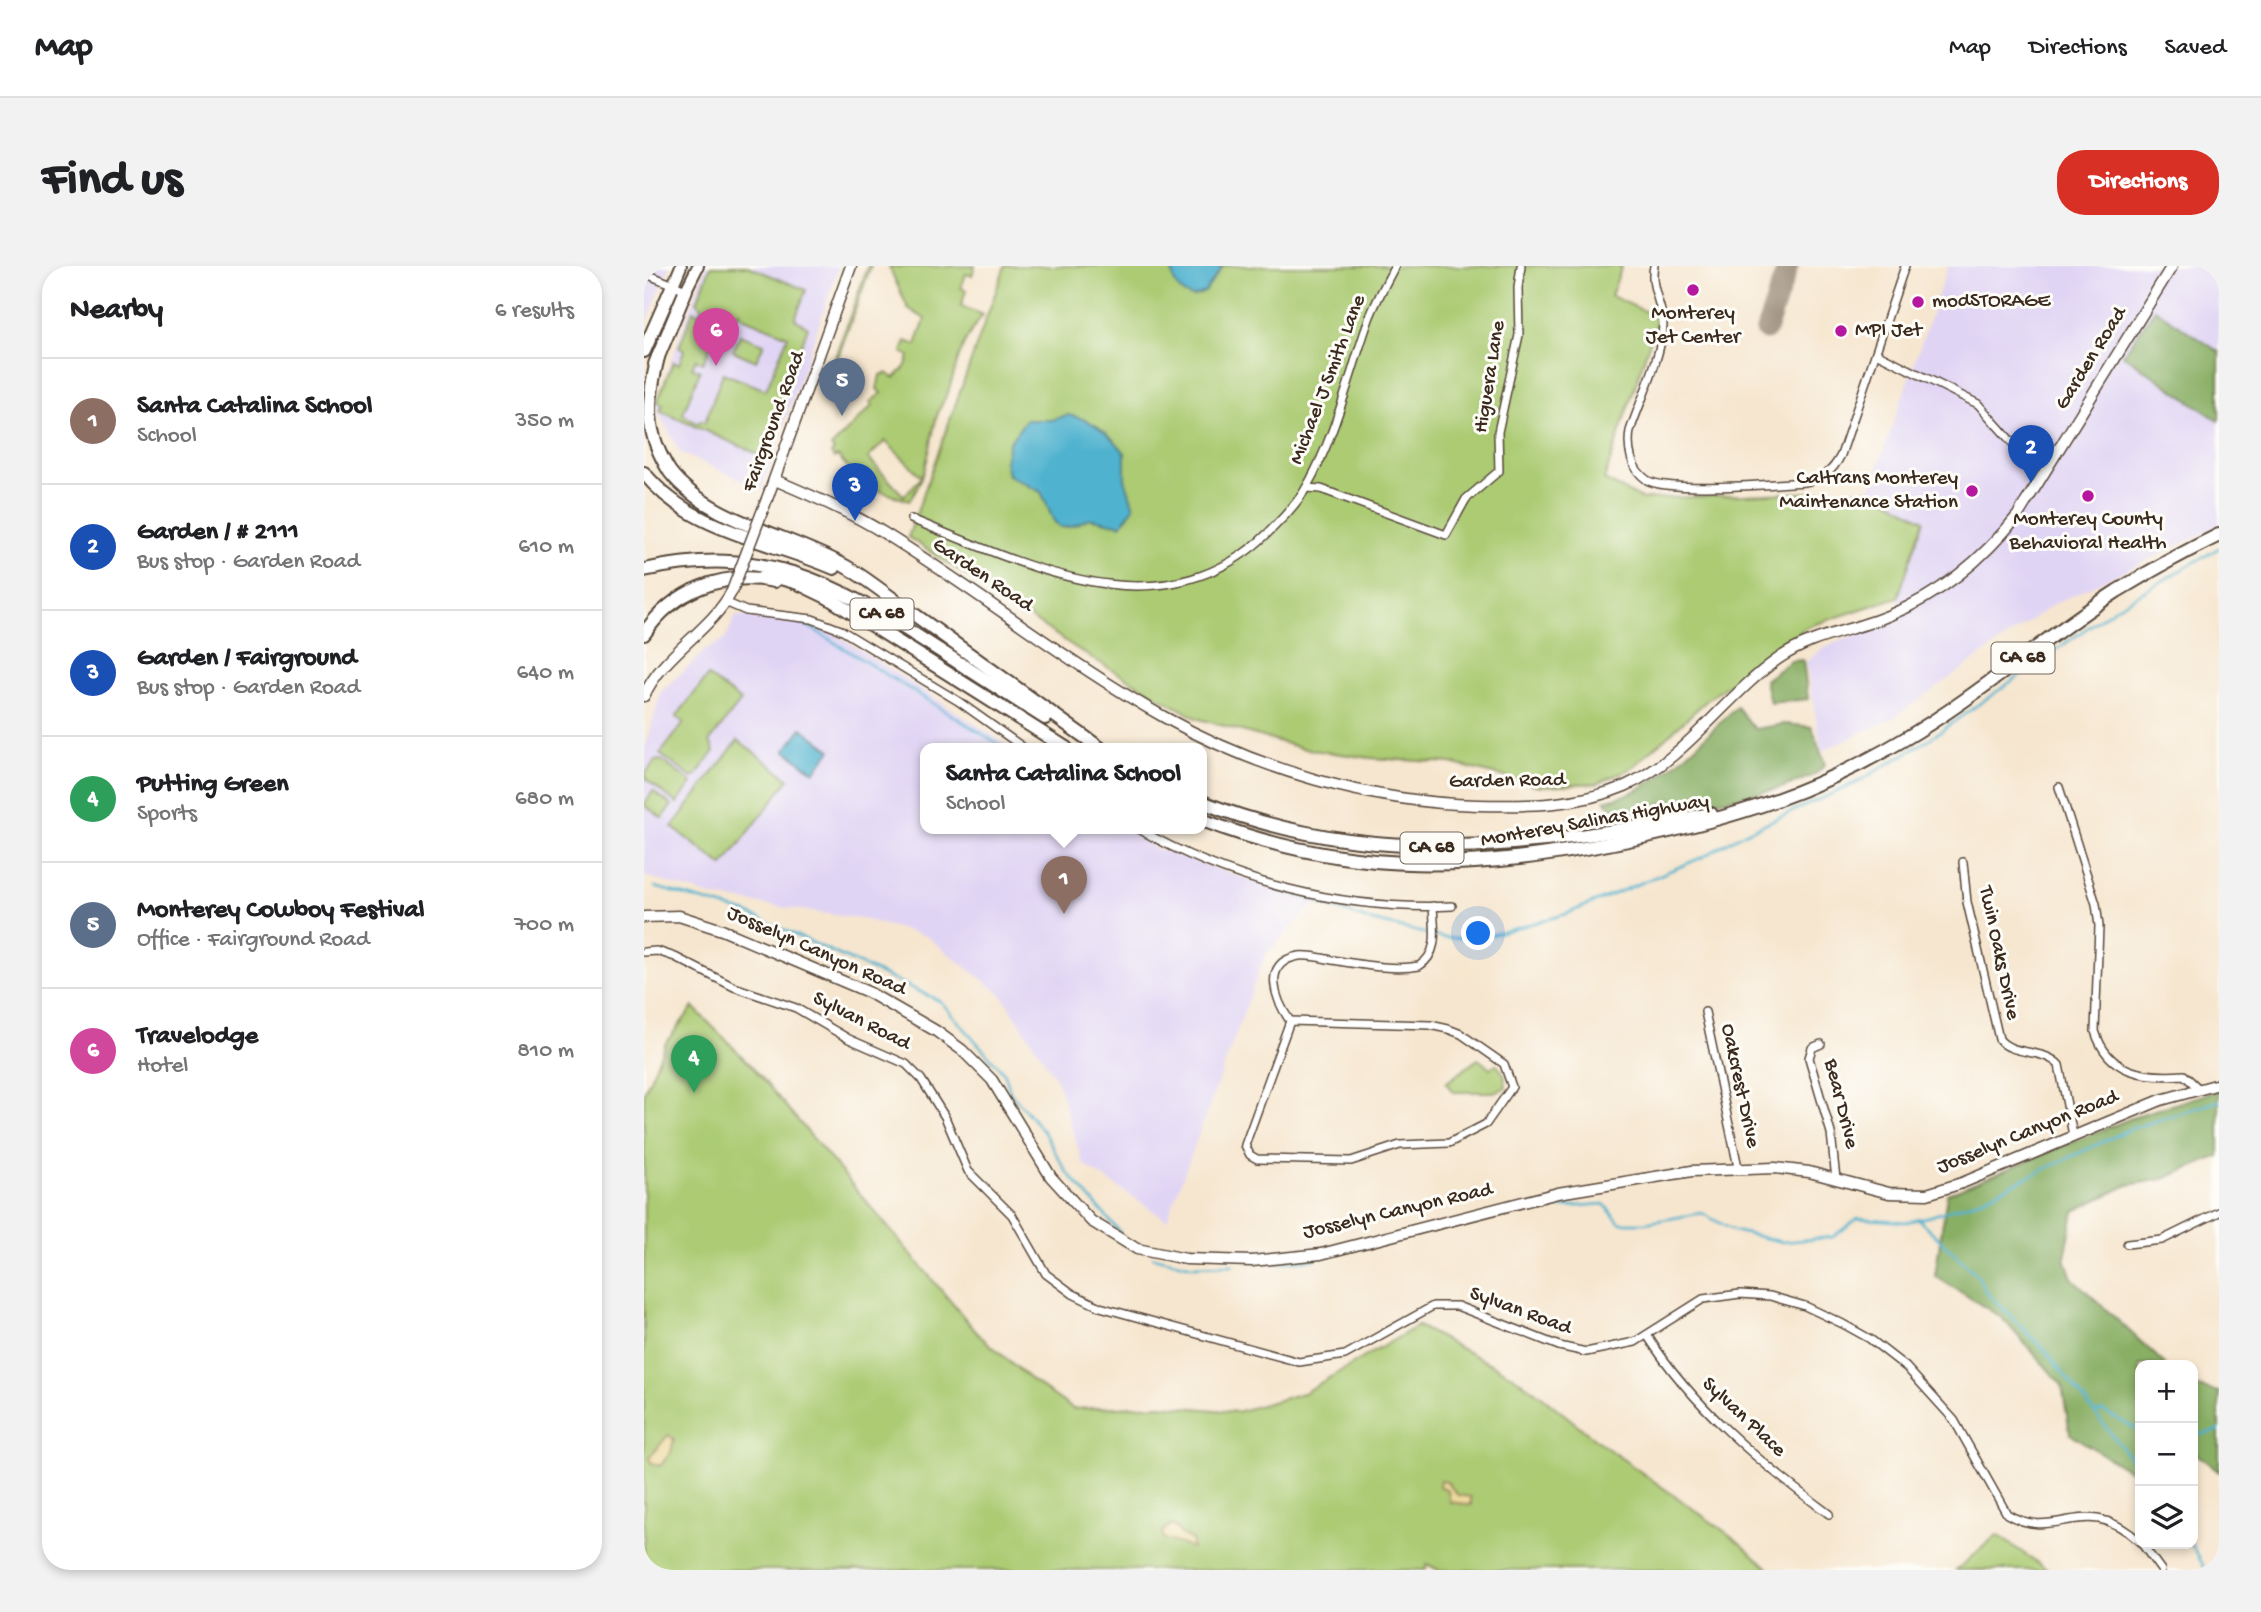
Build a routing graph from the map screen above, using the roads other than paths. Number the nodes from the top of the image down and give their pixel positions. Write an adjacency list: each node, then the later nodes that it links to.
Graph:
1 (681, 266): 10 (main road)
2 (698, 266): 11 (main road)
3 (851, 266): 18 (street, Fairground Road)
4 (1395, 266): 19 (street, Michael J Smith Lane)
5 (1521, 266): 19 (street, Higuera Lane)
6 (1654, 266): 13 (street)
7 (1905, 266): 13 (street)
8 (2172, 266): 16 (street, Garden Road)
9 (644, 273): 10 (street)
10 (673, 285): 11 (street); 12 (highway)
11 (686, 290): 14 (highway)
12 (644, 351)
13 (1876, 353): 16 (street)
14 (657, 357): 15 (highway); 26 (highway)
15 (644, 390)
16 (2048, 467): 18 (street, Garden Road)
17 (644, 473): 26 (highway)
18 (775, 480): 25 (street, Fairground Road, bridge)
19 (1306, 488): 20 (street, Michael J Smith Lane)
20 (911, 519)
21 (2219, 534): 33 (highway, Monterey Salinas Highway / CA 68)
22 (644, 570): 31 (highway, CA 68)
23 (644, 578): 24 (highway)
24 (834, 601): 27 (highway, CA 68); 30 (highway, CA 68)
25 (725, 602): 28 (street, Fairground Road); 29 (street)
26 (915, 615): 32 (highway)
27 (644, 634)
28 (644, 696)
29 (1017, 743)
30 (1058, 743)
31 (1085, 743)
32 (1093, 743)
33 (1825, 780): 35 (highway, Monterey Salinas Highway / CA 68); 36 (highway, Monterey Salinas Highway / CA 68)
34 (2059, 787): 47 (street)
35 (1207, 804)
36 (1207, 822)
37 (1149, 834): 39 (street)
38 (1963, 862): 48 (street, Twin Oaks Drive)
39 (1433, 906): 40 (street); 44 (street)
40 (1452, 906)
41 (644, 917): 49 (street, Josselyn Canyon Road)
42 (644, 952): 53 (street, Sylvan Road)
43 (1705, 1012): 49 (street, Oakcrest Drive)
44 (1290, 1021): 44 (street)
45 (1821, 1044): 50 (street, Bear Drive)
46 (2219, 1084): 47 (street, Josselyn Canyon Road)
47 (2199, 1088): 48 (street, Josselyn Canyon Road)
48 (2073, 1135): 50 (street, Josselyn Canyon Road)
49 (1738, 1167): 50 (street, Josselyn Canyon Road)
50 (1836, 1179)
51 (2219, 1212): 52 (street)
52 (2127, 1244)
53 (1647, 1335): 54 (street, Sylvan Place); 55 (street, Sylvan Road)
54 (1829, 1514)
55 (2135, 1538)
56 (2145, 1549): 57 (street, Sylvan Road)
57 (2161, 1570)

